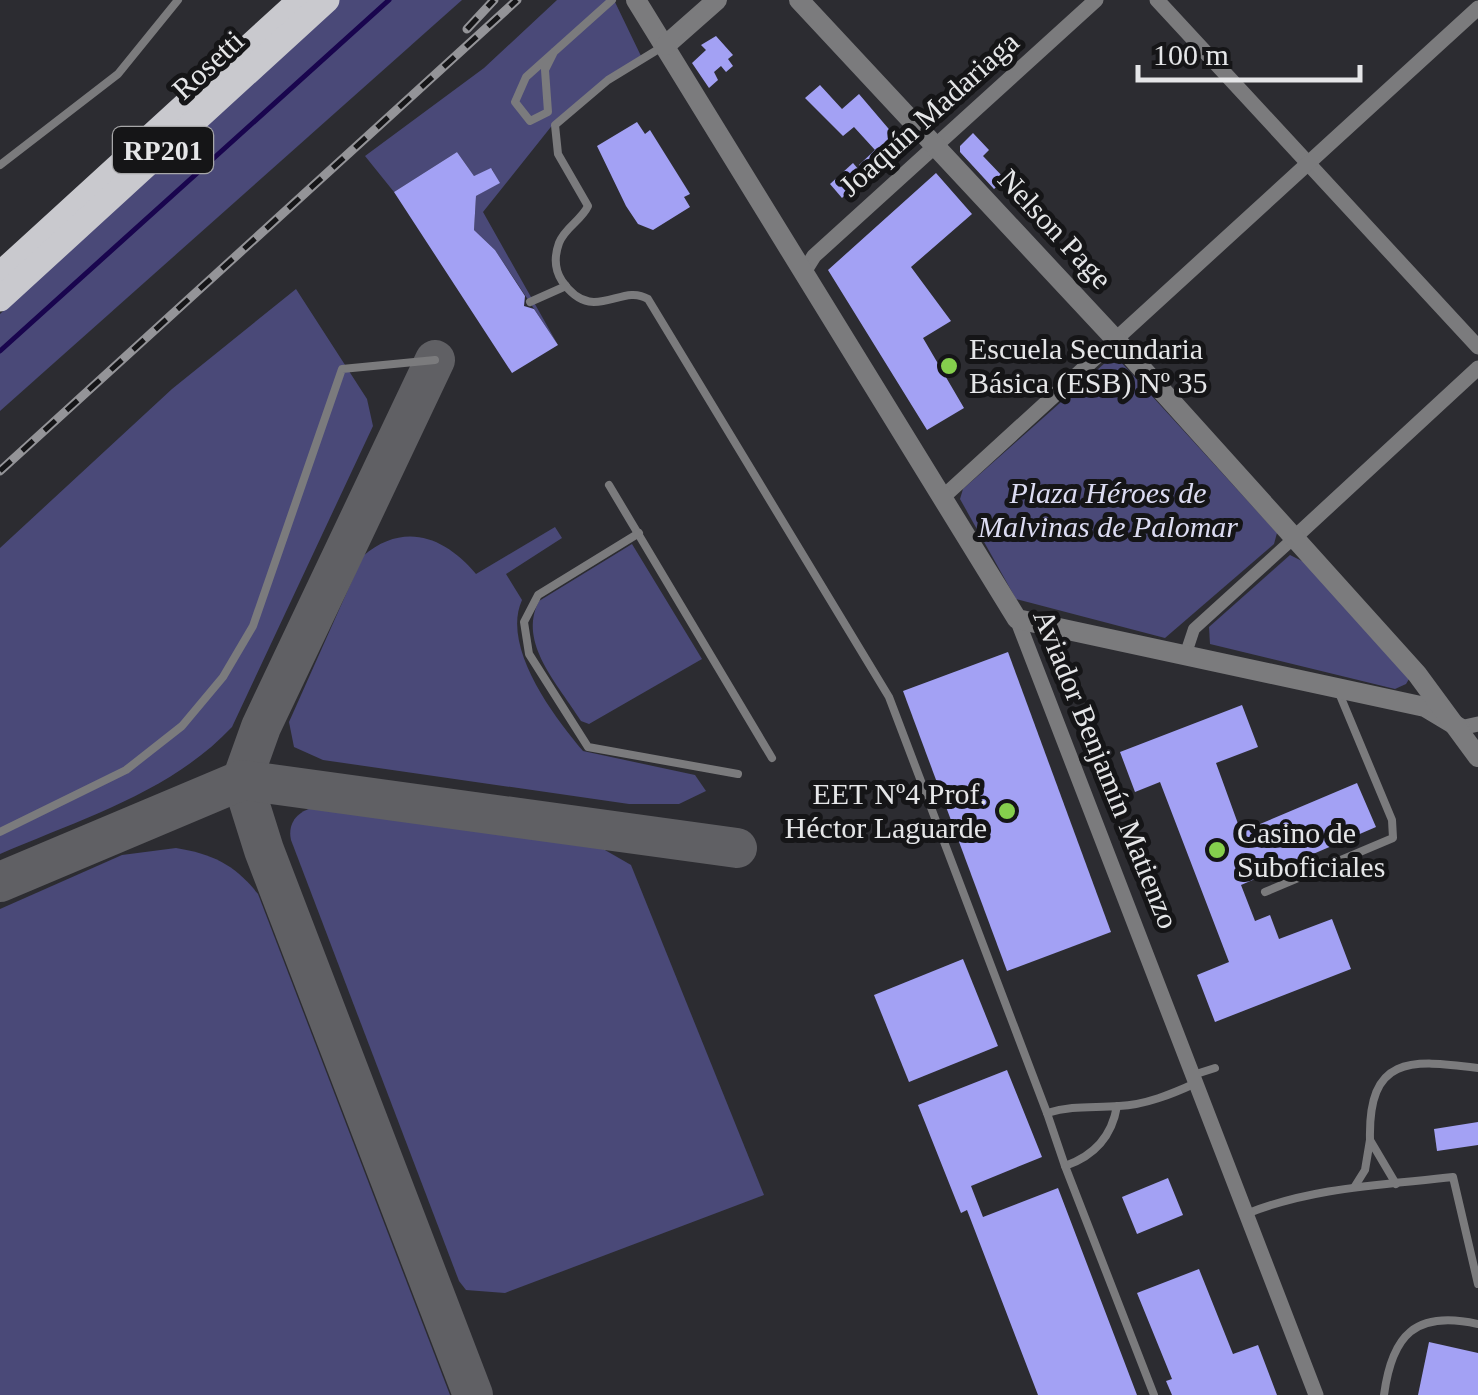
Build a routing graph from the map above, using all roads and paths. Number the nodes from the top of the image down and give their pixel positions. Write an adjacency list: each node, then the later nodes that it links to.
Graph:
1 (178, 0): 15 (lane)
2 (300, 0): 17 (main road, Rosetti / RP201)
3 (326, 0): 19 (main road, Rosetti / RP201)
4 (612, 0): 12 (lane)
5 (636, 0): 11 (street, Aviador Benjamín Matienzo)
6 (717, 0): 11 (street)
7 (799, 0): 13 (street, Nelson Page)
8 (1096, 0): 13 (street, Joaquín Madariaga)
9 (1157, 0): 14 (street)
10 (1478, 8): 14 (street)
11 (666, 46): 16 (street, Aviador Benjamín Matienzo); 18 (lane)
12 (554, 52): 12 (lane)
13 (936, 145): 16 (street, Joaquín Madariaga); 21 (street, Nelson Page)
14 (1308, 163): 21 (street); 22 (street)
15 (0, 165)
16 (804, 272): 26 (street, Aviador Benjamín Matienzo)
17 (0, 274)
18 (566, 286): 20 (lane); 42 (lane)
19 (0, 300)
20 (530, 302)
21 (1117, 340): 26 (street); 28 (street, Nelson Page)
22 (1478, 348)
23 (435, 360): 36 (lane)
24 (1478, 368): 28 (street)
25 (608, 485): 27 (lane)
26 (942, 498): 29 (street, Aviador Benjamín Matienzo)
27 (639, 534): 34 (lane); 35 (lane)
28 (1294, 538): 30 (street); 32 (street, Nelson Page)
29 (1017, 619): 30 (street); 40 (street, Aviador Benjamín Matienzo)
30 (1186, 652): 31 (street)
31 (1338, 689): 32 (street); 37 (lane)
32 (1469, 726): 33 (street, Nelson Page)
33 (1478, 757)
34 (772, 758)
35 (738, 774)
36 (0, 832)
37 (1265, 892)
38 (1215, 1068): 40 (lane)
39 (1478, 1068): 43 (lane)
40 (1194, 1079): 41 (lane); 47 (street, Aviador Benjamín Matienzo)
41 (1117, 1106): 42 (lane); 44 (lane)
42 (1048, 1113): 44 (lane)
43 (1370, 1140): 45 (lane); 46 (lane)
44 (1065, 1166): 50 (lane)
45 (1396, 1184): 46 (lane); 48 (lane)
46 (1355, 1186): 47 (lane)
47 (1246, 1214): 51 (street, Aviador Benjamín Matienzo)
48 (1478, 1284)
49 (1478, 1324): 52 (lane)
50 (1154, 1395)
51 (1316, 1395)
52 (1384, 1395)

